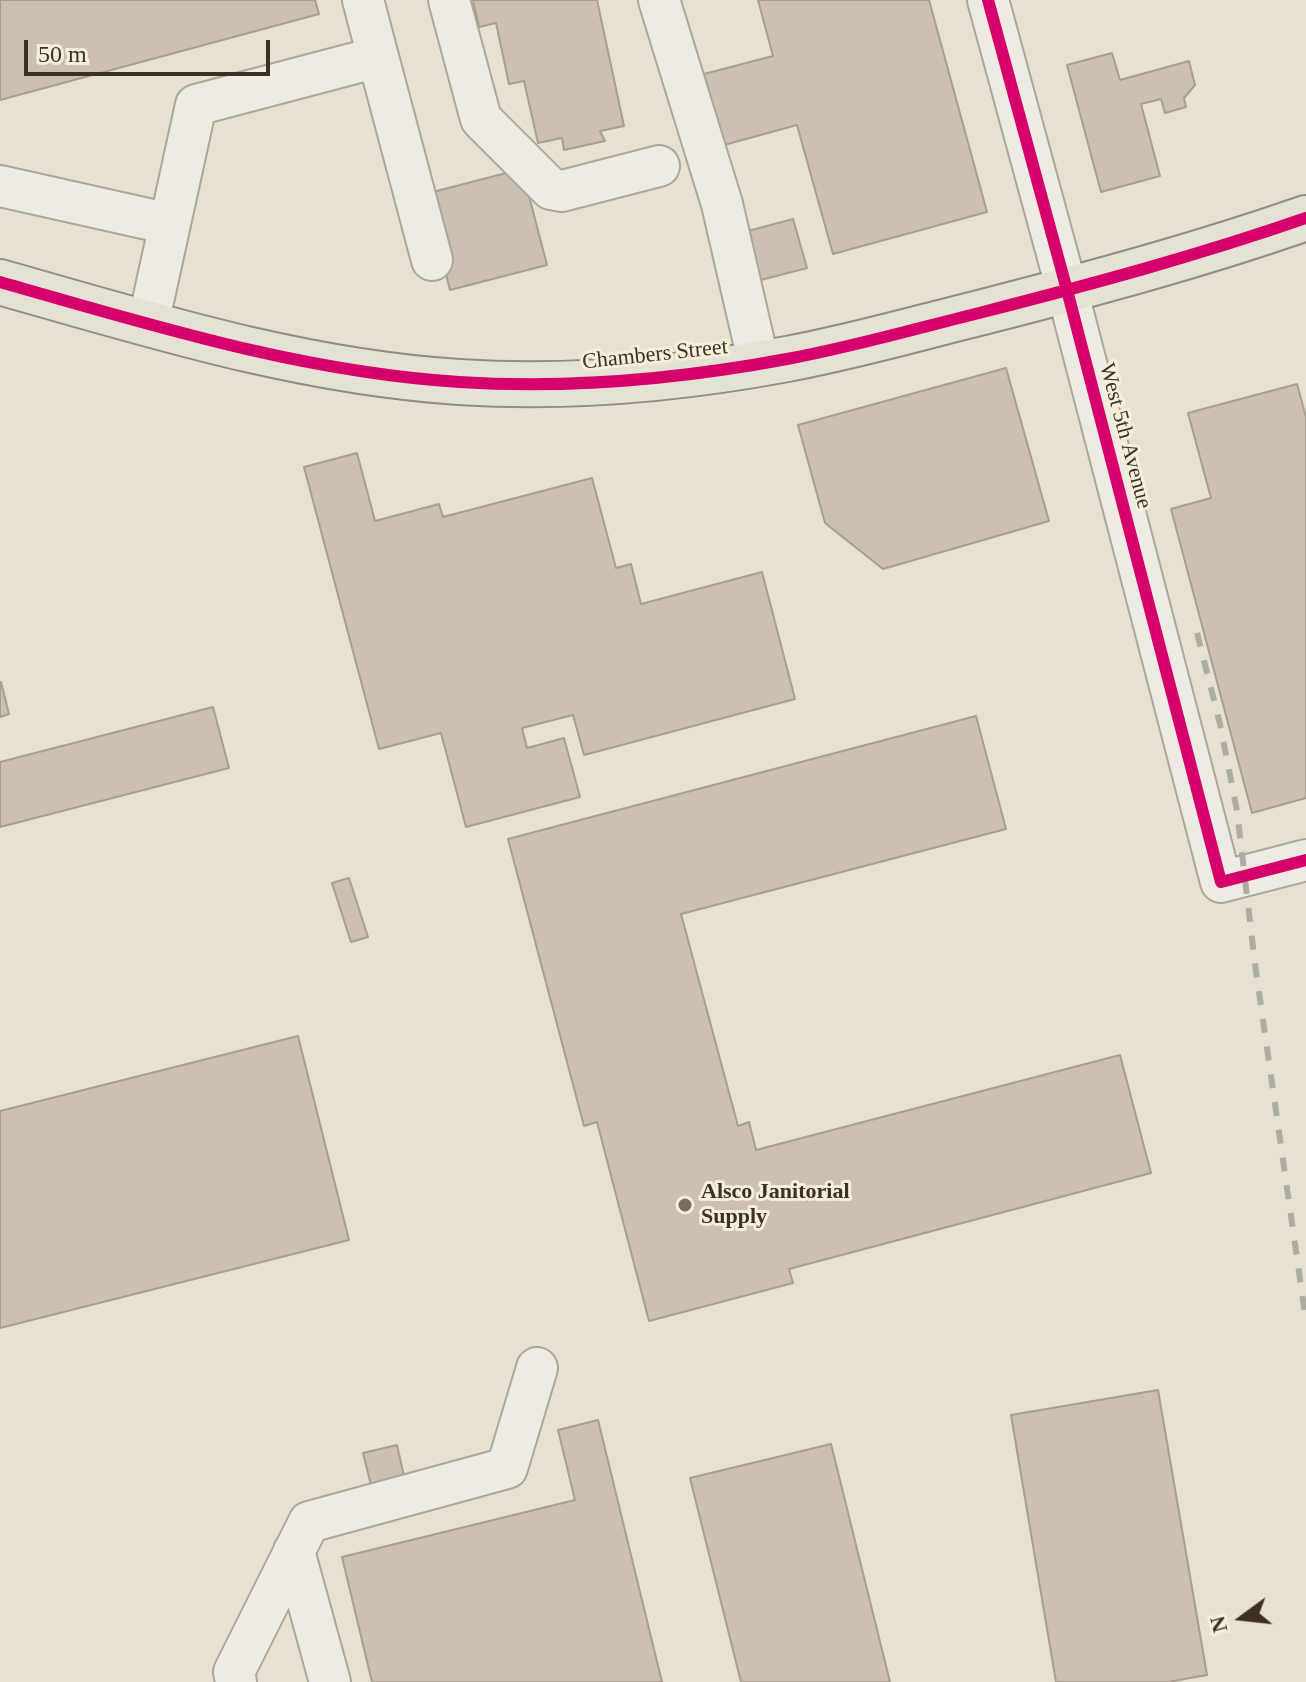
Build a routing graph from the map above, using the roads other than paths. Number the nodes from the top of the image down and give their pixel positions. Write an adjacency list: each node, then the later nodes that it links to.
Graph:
1 (363, 0): 5 (street)
2 (449, 0): 6 (street)
3 (659, 0): 14 (street)
4 (988, 0): 12 (street, West 5th Avenue)
5 (378, 57): 9 (street); 10 (street)
6 (659, 166)
7 (0, 186): 9 (street)
8 (1306, 218): 12 (main road, Chambers Street)
9 (170, 224): 13 (street)
10 (432, 260)
11 (0, 282): 13 (main road, Chambers Street)
12 (1067, 290): 14 (main road, Chambers Street); 15 (street, West 5th Avenue)
13 (148, 324): 14 (main road, Chambers Street)
14 (759, 364)
15 (1306, 860)
16 (537, 1368): 17 (street)
17 (294, 1551): 18 (street); 19 (street)
18 (236, 1682)
19 (330, 1682)

